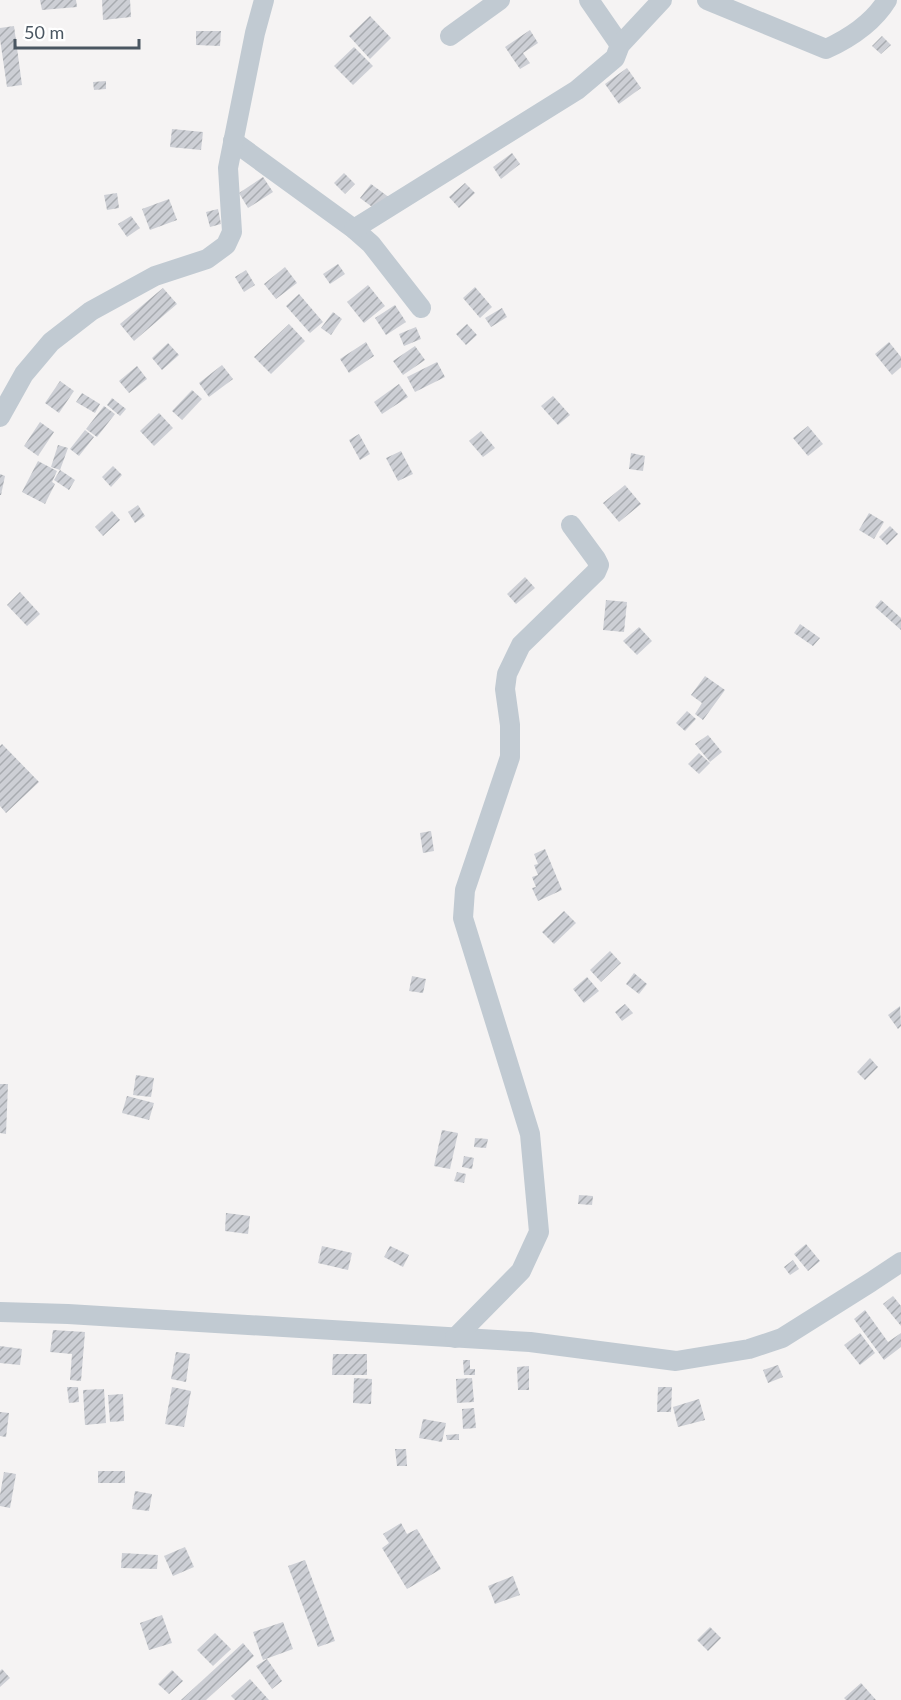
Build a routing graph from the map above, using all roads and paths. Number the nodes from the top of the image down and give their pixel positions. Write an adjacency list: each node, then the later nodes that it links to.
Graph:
1 (264, 0): 9 (street)
2 (500, 0): 7 (street)
3 (589, 0): 8 (street)
4 (662, 0): 8 (street)
5 (707, 0): 6 (street)
6 (887, 0)
7 (450, 36)
8 (620, 45): 10 (street)
9 (233, 141): 10 (street); 12 (street)
10 (354, 229): 11 (street)
11 (421, 308)
12 (0, 417)
13 (571, 525): 16 (street)
14 (901, 1262): 16 (street)
15 (0, 1312): 16 (street)
16 (454, 1338)

